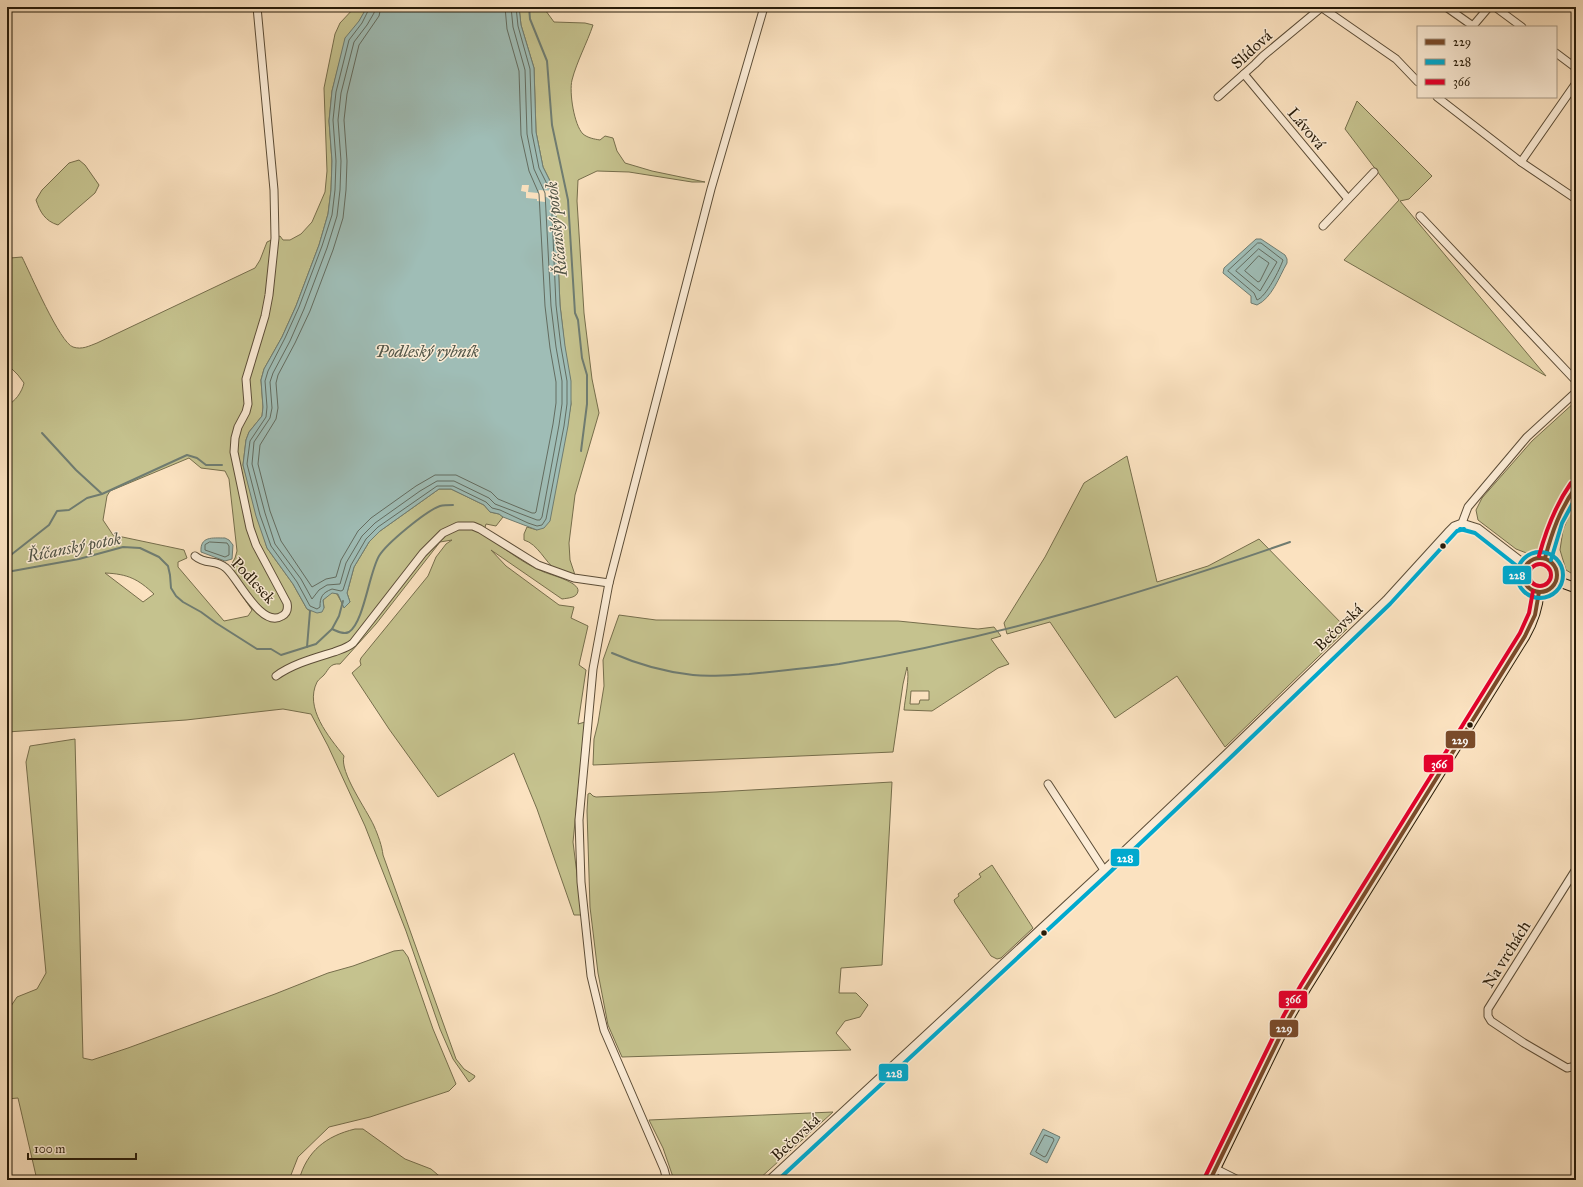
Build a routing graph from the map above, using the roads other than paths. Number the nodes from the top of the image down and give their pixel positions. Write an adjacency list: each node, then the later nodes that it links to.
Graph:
1 (256, 7): 26 (street, Podlesek)
2 (764, 7): 30 (street)
3 (1322, 7): 11 (street, Slídová); 12 (street)
4 (1446, 7): 7 (street)
5 (1489, 7): 7 (street)
6 (1495, 7): 8 (street)
7 (1473, 26)
8 (1521, 26)
9 (1557, 54): 10 (street)
10 (1576, 68)
11 (1244, 74): 14 (street, Slídová); 18 (street, Lávová)
12 (1417, 81)
13 (1576, 83): 16 (street)
14 (1218, 97)
15 (1438, 98): 16 (street)
16 (1521, 162): 19 (street)
17 (1374, 172): 18 (street)
18 (1348, 199): 21 (street)
19 (1576, 199)
20 (1420, 216): 22 (street)
21 (1322, 226)
22 (1576, 381)
23 (1576, 392): 25 (street)
24 (1576, 487): 27 (main road)
25 (1462, 523): 28 (street); 36 (street, Bečovská)
26 (195, 556)
27 (1545, 558): 28 (main road); 29 (main road)
28 (1526, 565): 32 (main road)
29 (1557, 580): 31 (main road); 32 (main road)
30 (609, 583): 33 (street); 39 (street)
31 (1576, 588)
32 (1539, 592): 38 (main road)
33 (276, 676)
34 (1048, 784): 36 (street)
35 (1576, 869): 37 (street, Na vrchách)
36 (1104, 870): 40 (street, Bečovská)
37 (1576, 1066)
38 (1216, 1169): 41 (main road); 42 (street)
39 (667, 1180)
40 (769, 1180)
41 (1210, 1180)
42 (1238, 1180)

